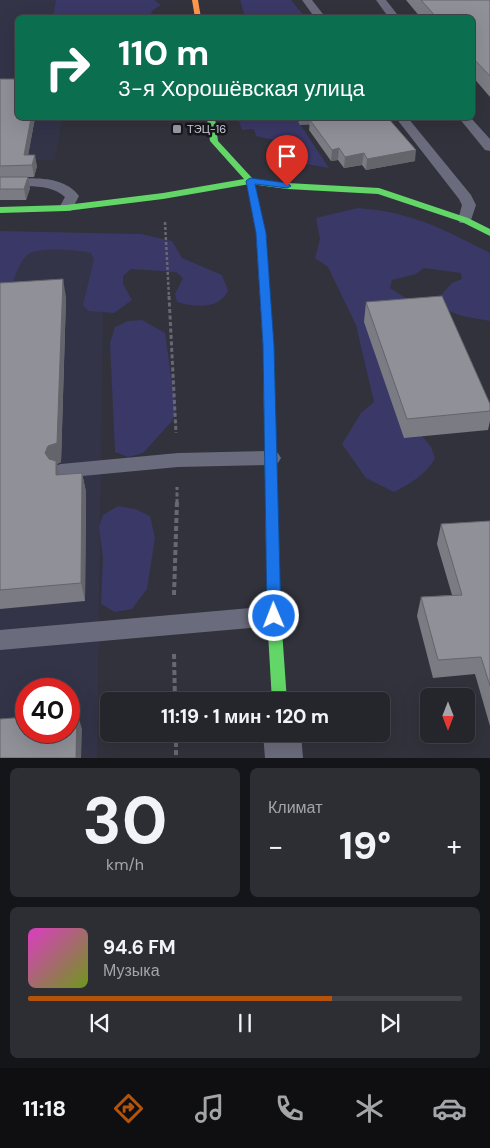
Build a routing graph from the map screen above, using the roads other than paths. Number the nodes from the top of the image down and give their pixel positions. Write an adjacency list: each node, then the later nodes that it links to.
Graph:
1 (195, 0): 4 (street)
2 (307, 0): 5 (lane)
3 (381, 0): 6 (lane)
4 (198, 15)
5 (320, 15)
6 (393, 15)
7 (211, 120): 13 (street)
8 (343, 120): 11 (lane)
9 (404, 120): 17 (lane)
10 (467, 120): 12 (lane)
11 (304, 122)
12 (490, 147)
13 (250, 181): 15 (street); 17 (street); 19 (street)
14 (0, 183): 15 (lane)
15 (66, 208): 16 (street)
16 (0, 210)
17 (465, 220): 18 (street)
18 (489, 232)
19 (271, 458): 20 (lane); 21 (street)
20 (61, 471)
21 (274, 616): 22 (lane); 23 (street)
22 (0, 640)
23 (279, 692)
24 (283, 742): 25 (street)
25 (284, 758)

